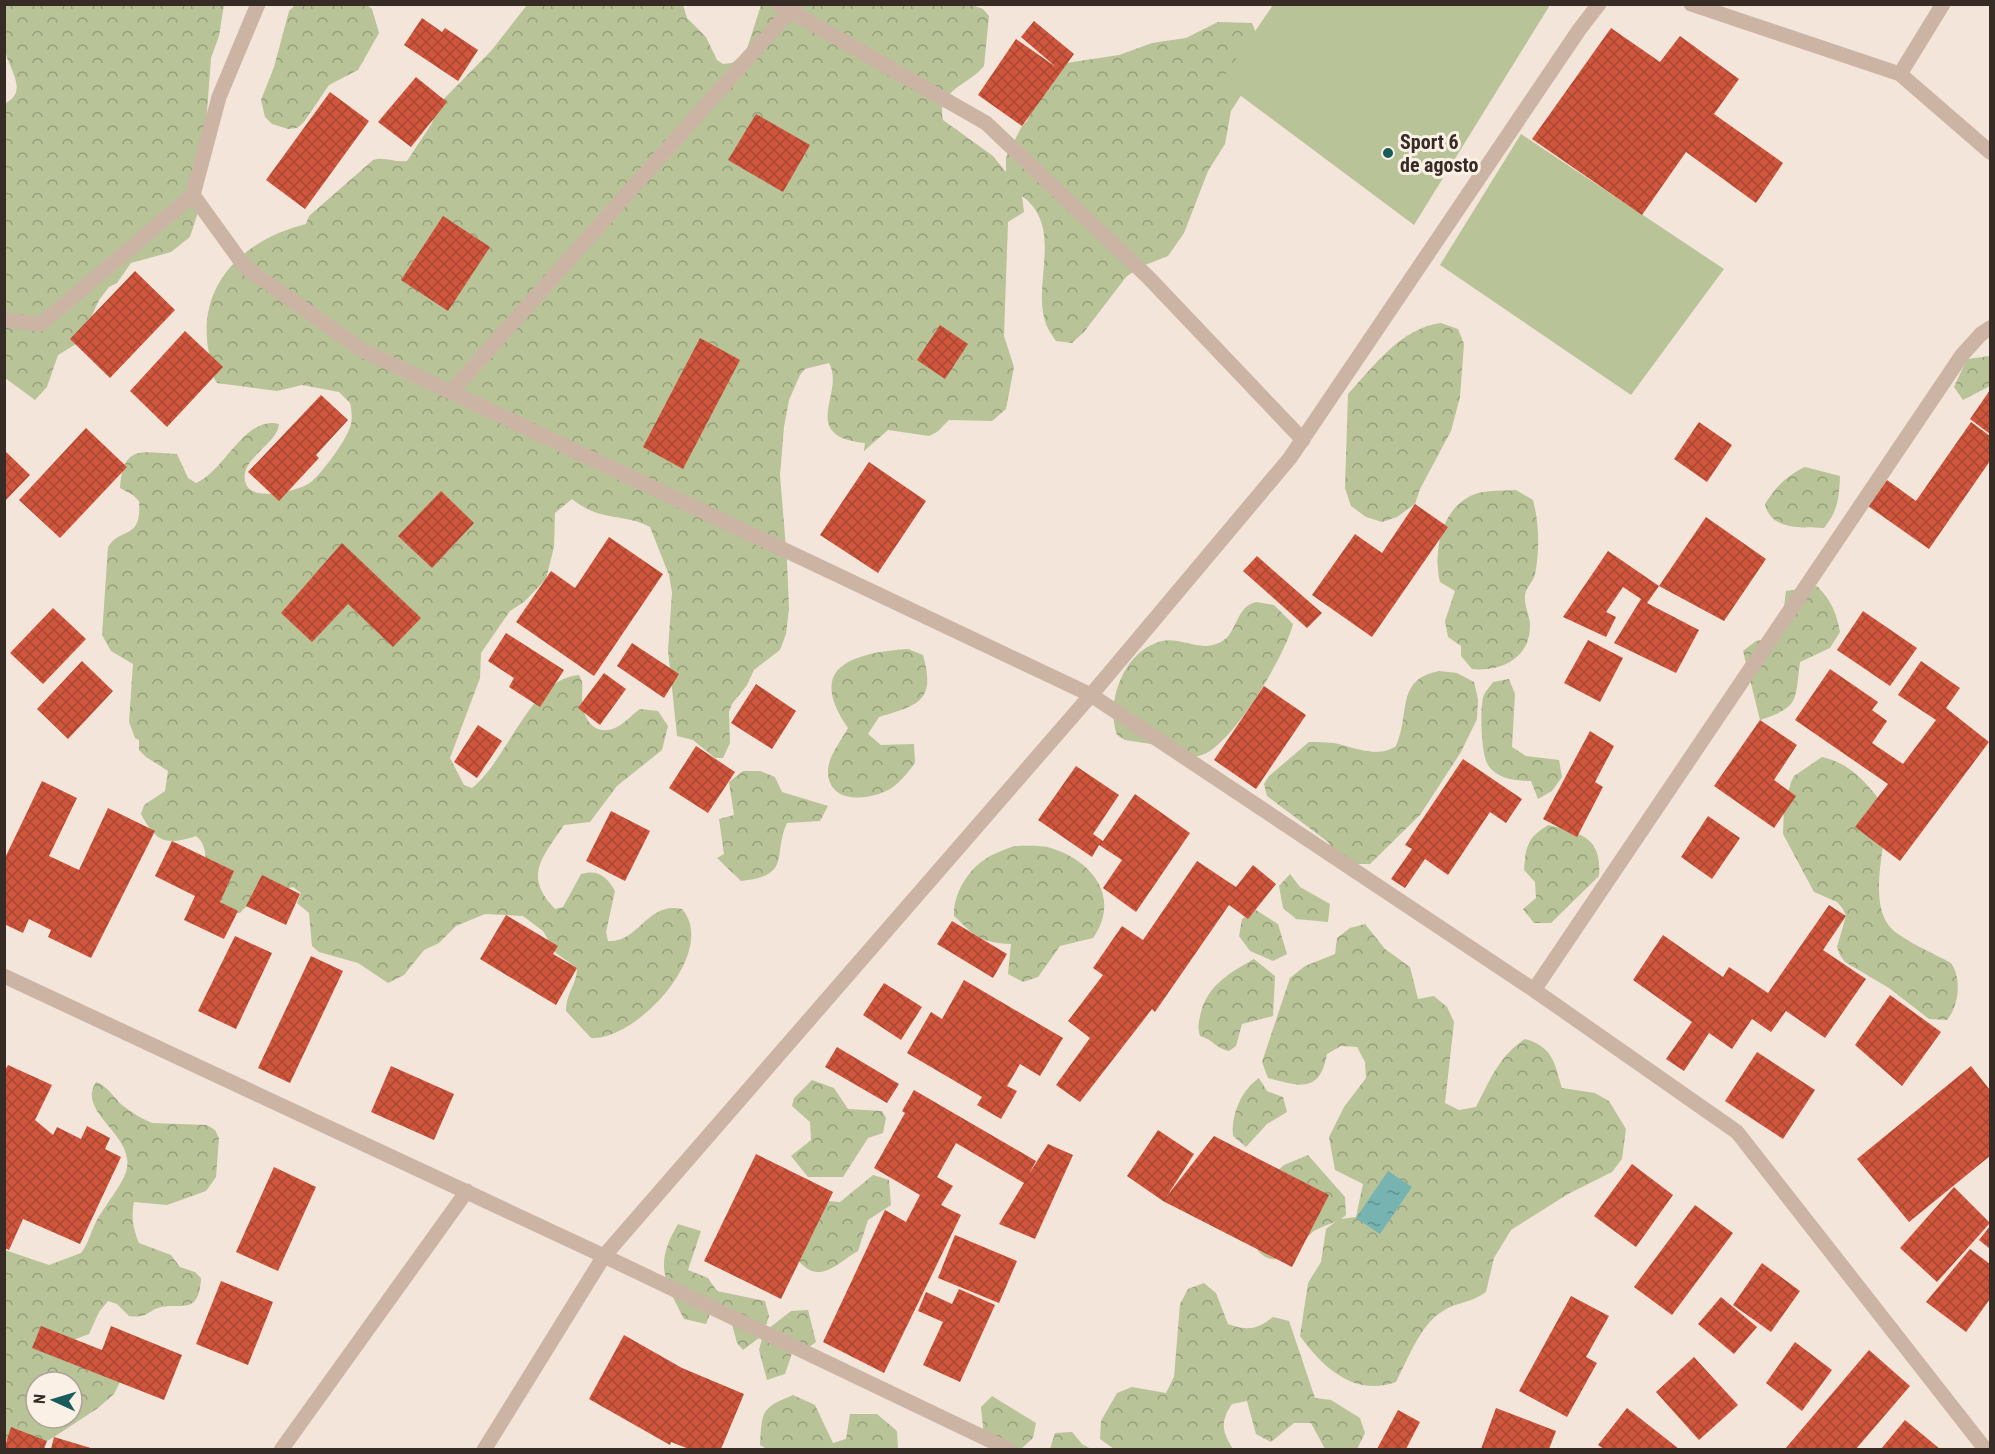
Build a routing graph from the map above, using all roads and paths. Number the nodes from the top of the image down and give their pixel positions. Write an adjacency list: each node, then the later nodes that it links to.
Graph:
1 (258, 4): 8 (street)
2 (1599, 4): 12 (street)
3 (1691, 4): 6 (street)
4 (1943, 4): 6 (street)
5 (788, 7): 11 (street); 12 (street)
6 (1900, 74): 7 (street)
7 (1990, 152)
8 (193, 195): 9 (street); 11 (street)
9 (4, 320)
10 (1990, 328): 15 (street)
11 (451, 392): 13 (street)
12 (1303, 440): 13 (street)
13 (1091, 695): 15 (street); 17 (street)
14 (4, 976): 16 (street)
15 (1534, 990): 21 (street)
16 (467, 1191): 17 (street); 18 (street)
17 (604, 1256): 19 (street); 20 (street)
18 (281, 1449)
19 (484, 1449)
20 (1007, 1449)
21 (1986, 1449)

